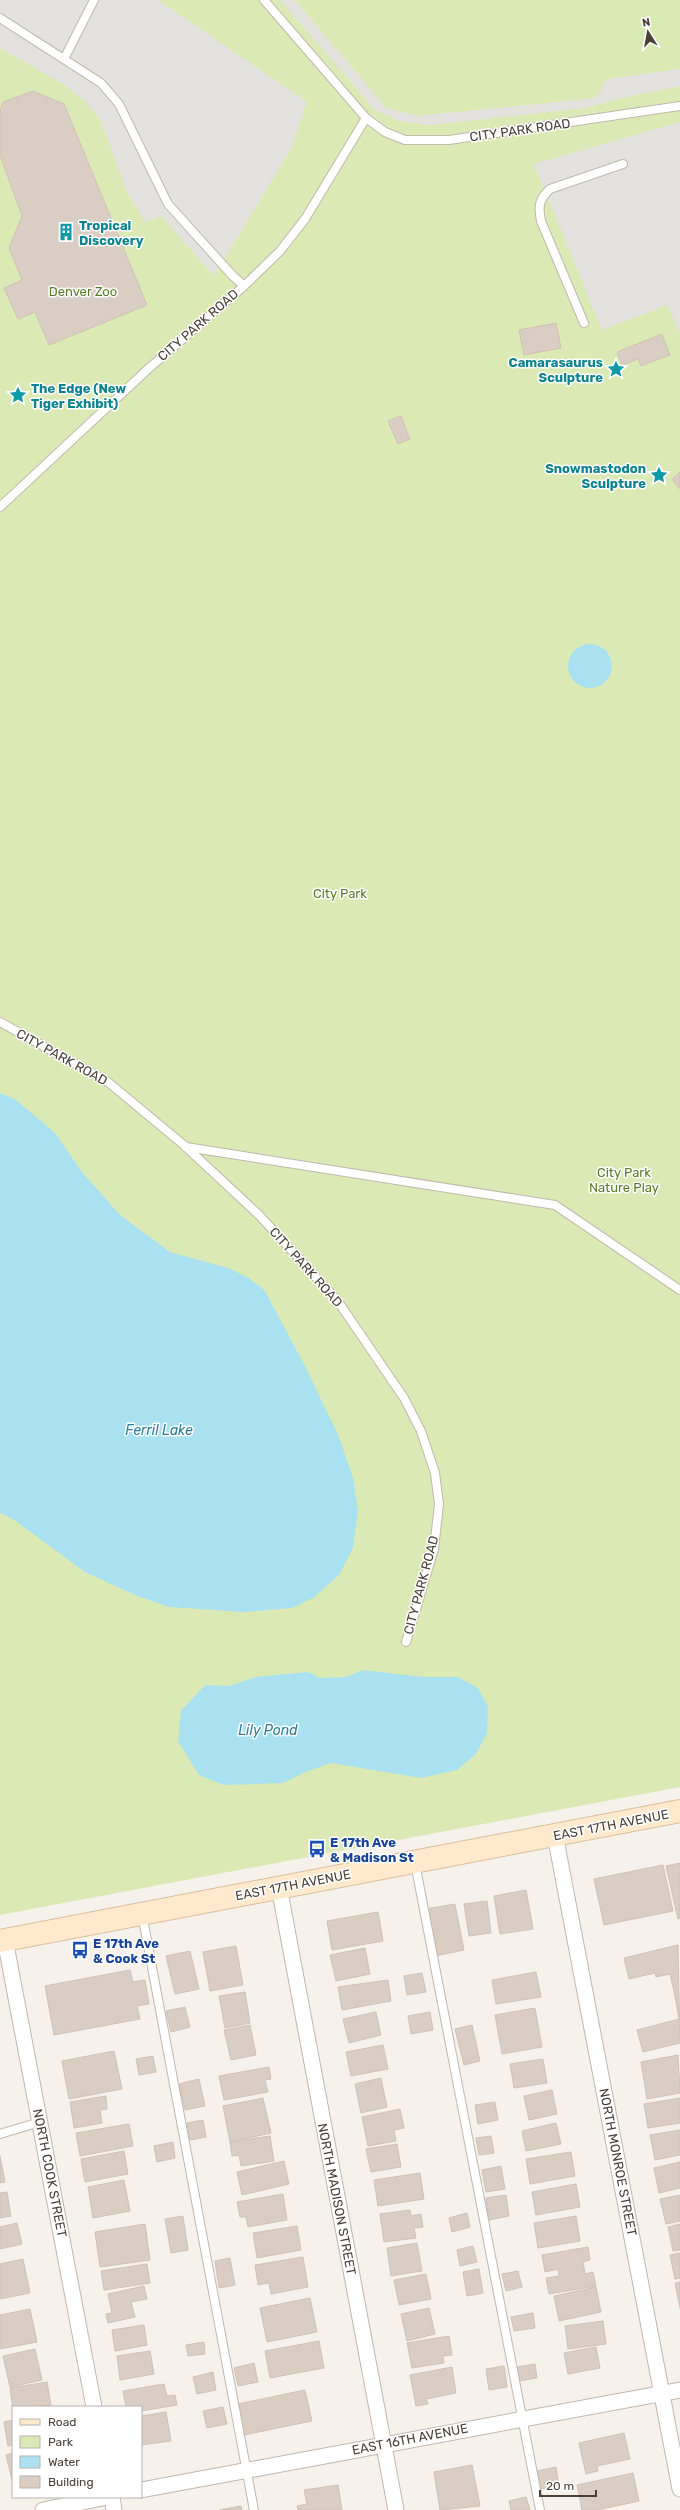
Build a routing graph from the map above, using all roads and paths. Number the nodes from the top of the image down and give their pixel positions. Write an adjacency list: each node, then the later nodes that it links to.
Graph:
1 (94, 0): 4 (lane)
2 (264, 0): 6 (lane, CITY PARK ROAD)
3 (0, 18): 4 (lane)
4 (64, 59): 8 (lane)
5 (680, 106): 6 (lane, CITY PARK ROAD)
6 (366, 118): 8 (lane, CITY PARK ROAD)
7 (623, 164): 9 (lane)
8 (244, 286): 10 (lane, CITY PARK ROAD)
9 (584, 323)
10 (0, 507)
11 (0, 1022): 12 (lane, CITY PARK ROAD)
12 (186, 1146): 13 (lane); 14 (lane, CITY PARK ROAD)
13 (680, 1290)
14 (406, 1642)
15 (680, 1811): 16 (main road, EAST 17TH AVENUE)
16 (555, 1835): 17 (main road, EAST 17TH AVENUE); 24 (street, NORTH MONROE STREET)
17 (415, 1862): 18 (main road, EAST 17TH AVENUE); 26 (lane)
18 (279, 1887): 19 (main road, EAST 17TH AVENUE); 27 (street, NORTH MADISON STREET)
19 (142, 1914): 20 (main road, EAST 17TH AVENUE); 28 (lane)
20 (3, 1940): 21 (street, NORTH COOK STREET)
21 (40, 2122): 22 (lane); 25 (street, NORTH COOK STREET)
22 (0, 2134)
23 (680, 2390): 24 (street, EAST 16TH AVENUE)
24 (662, 2394): 26 (street, EAST 16TH AVENUE); 29 (street, NORTH MONROE STREET)
25 (94, 2406)
26 (522, 2419): 27 (street, EAST 16TH AVENUE); 37 (lane)
27 (384, 2444): 28 (street, EAST 16TH AVENUE); 36 (street, NORTH MADISON STREET)
28 (246, 2470): 30 (street, EAST 16TH AVENUE); 35 (lane)
29 (680, 2489)
30 (142, 2490)
31 (102, 2498): 33 (street)
32 (112, 2498): 34 (street)
33 (43, 2510)
34 (114, 2510)
35 (254, 2510)
36 (396, 2510)
37 (540, 2510)

